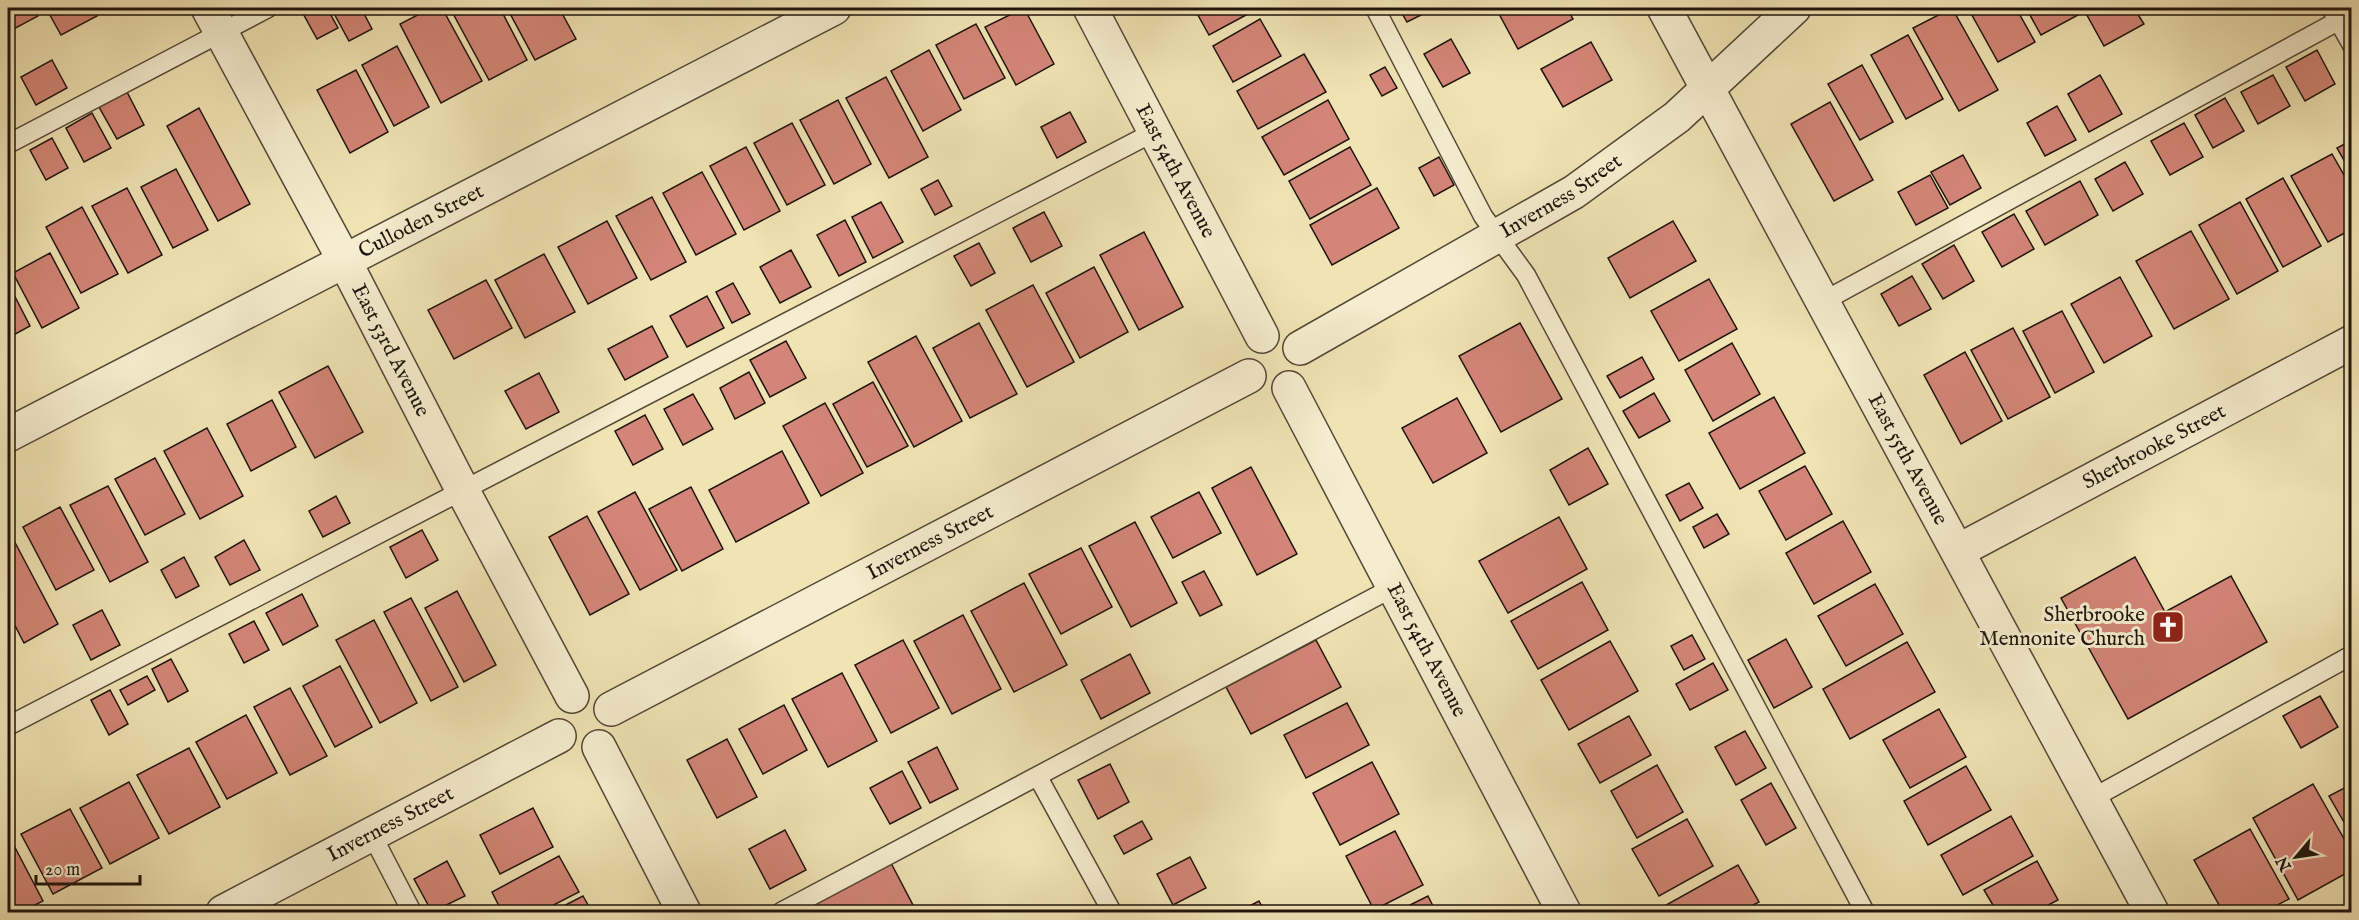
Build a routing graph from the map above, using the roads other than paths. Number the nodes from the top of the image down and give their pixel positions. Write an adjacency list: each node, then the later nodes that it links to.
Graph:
1 (268, 8): 8 (lane)
2 (834, 8): 14 (street, Culloden Street)
3 (1090, 8): 11 (street, East 54th Avenue)
4 (1375, 8): 13 (lane)
5 (1664, 8): 10 (street, East 55th Avenue)
6 (1794, 8): 10 (street, Inverness Street)
7 (2335, 14): 9 (lane); 15 (lane)
8 (215, 19): 12 (lane); 14 (street, East 53rd Avenue)
9 (2352, 45)
10 (1707, 88): 13 (street, Inverness Street); 15 (street, East 55th Avenue)
11 (1154, 132): 16 (street, East 54th Avenue); 22 (lane)
12 (8, 144)
13 (1500, 236): 18 (street, Inverness Street); 40 (lane)
14 (344, 261): 21 (street, Culloden Street); 22 (street, East 53rd Avenue)
15 (1822, 302): 23 (street, East 55th Avenue)
16 (1262, 336): 18 (street); 19 (street)
17 (2352, 342): 23 (street, Sherbrooke Street)
18 (1300, 348): 20 (street)
19 (1249, 376): 20 (street); 27 (street, Inverness Street)
20 (1289, 388): 24 (street, East 54th Avenue)
21 (8, 435)
22 (463, 491): 26 (street, East 53rd Avenue); 28 (lane)
23 (1958, 551): 32 (street, East 55th Avenue)
24 (1394, 587): 31 (lane); 39 (street, East 54th Avenue)
25 (2352, 656): 32 (lane)
26 (572, 696): 27 (street); 29 (street)
27 (611, 709): 30 (street)
28 (8, 726)
29 (559, 736): 30 (street); 33 (street, Inverness Street)
30 (599, 747): 36 (street)
31 (1038, 777): 37 (lane); 38 (lane)
32 (2091, 799): 41 (street, East 55th Avenue)
33 (372, 835): 34 (street, Inverness Street); 35 (lane)
34 (223, 912)
35 (412, 912)
36 (684, 912)
37 (781, 912)
38 (1112, 912)
39 (1564, 912)
40 (1865, 912)
41 (2152, 912)

